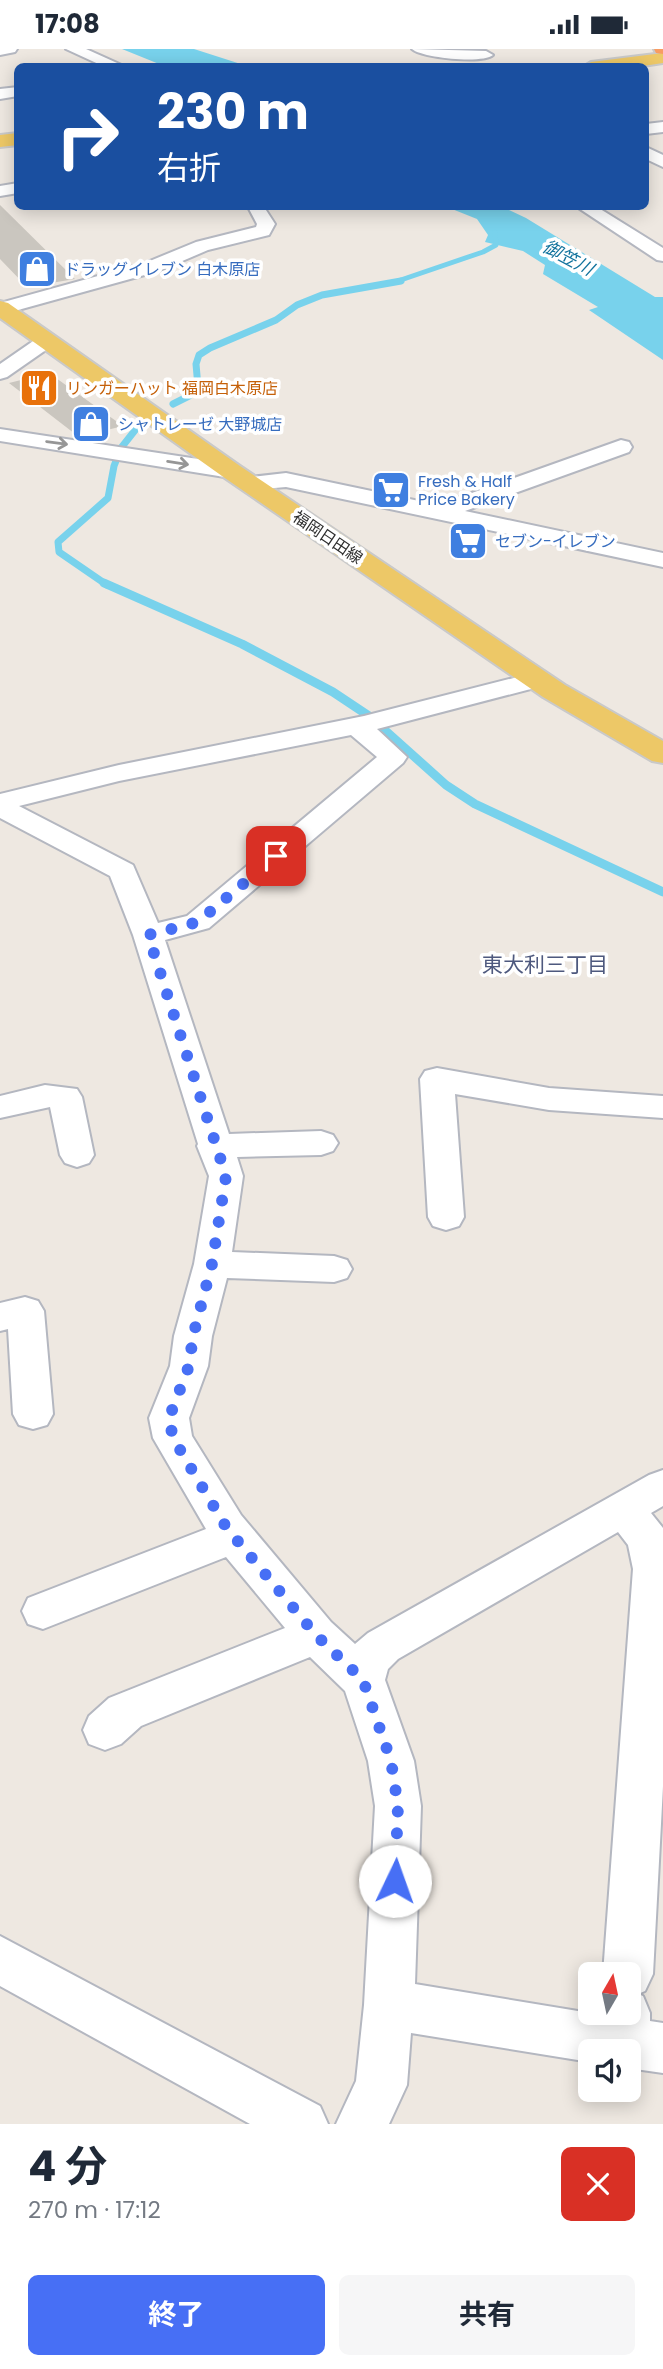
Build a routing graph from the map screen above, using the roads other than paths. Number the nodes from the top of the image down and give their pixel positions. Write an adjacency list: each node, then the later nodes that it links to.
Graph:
1 (10, 49): 4 (street)
2 (73, 49): 7 (street)
3 (419, 49): 5 (street)
4 (0, 51)
5 (486, 55)
6 (663, 58): 8 (main road)
7 (109, 63)
8 (623, 63)
9 (258, 210): 14 (street)
10 (591, 210): 12 (street)
11 (651, 230): 12 (street)
12 (628, 234): 13 (street)
13 (663, 256)
14 (5, 317): 15 (main road, 福岡日田線)
15 (46, 341): 16 (street); 19 (main road, 福岡日田線)
16 (0, 373)
17 (0, 435): 19 (street, one-way to 19)
18 (621, 447): 20 (street)
19 (240, 477): 20 (street); 22 (main road, 福岡日田線)
20 (441, 512): 21 (street)
21 (663, 560)
22 (537, 680): 23 (street); 24 (main road, 福岡日田線)
23 (368, 723): 25 (street); 26 (street)
24 (663, 754)
25 (0, 805): 26 (street)
26 (148, 935): 30 (street)
27 (0, 1107): 31 (street)
28 (663, 1107): 32 (street)
29 (321, 1143): 30 (street)
30 (214, 1146): 33 (street)
31 (77, 1154)
32 (446, 1217)
33 (212, 1264): 34 (street); 39 (street)
34 (334, 1269)
35 (0, 1317): 36 (street)
36 (33, 1414)
37 (663, 1486): 38 (street)
38 (624, 1510): 42 (street); 45 (street)
39 (234, 1536): 40 (street); 41 (street)
40 (43, 1611)
41 (316, 1635): 42 (street); 43 (street)
42 (363, 1680): 46 (street)
43 (105, 1730)
44 (0, 1960): 48 (street)
45 (629, 1962)
46 (389, 2004): 47 (street); 49 (street)
47 (637, 2034)
48 (302, 2124)
49 (362, 2124)

